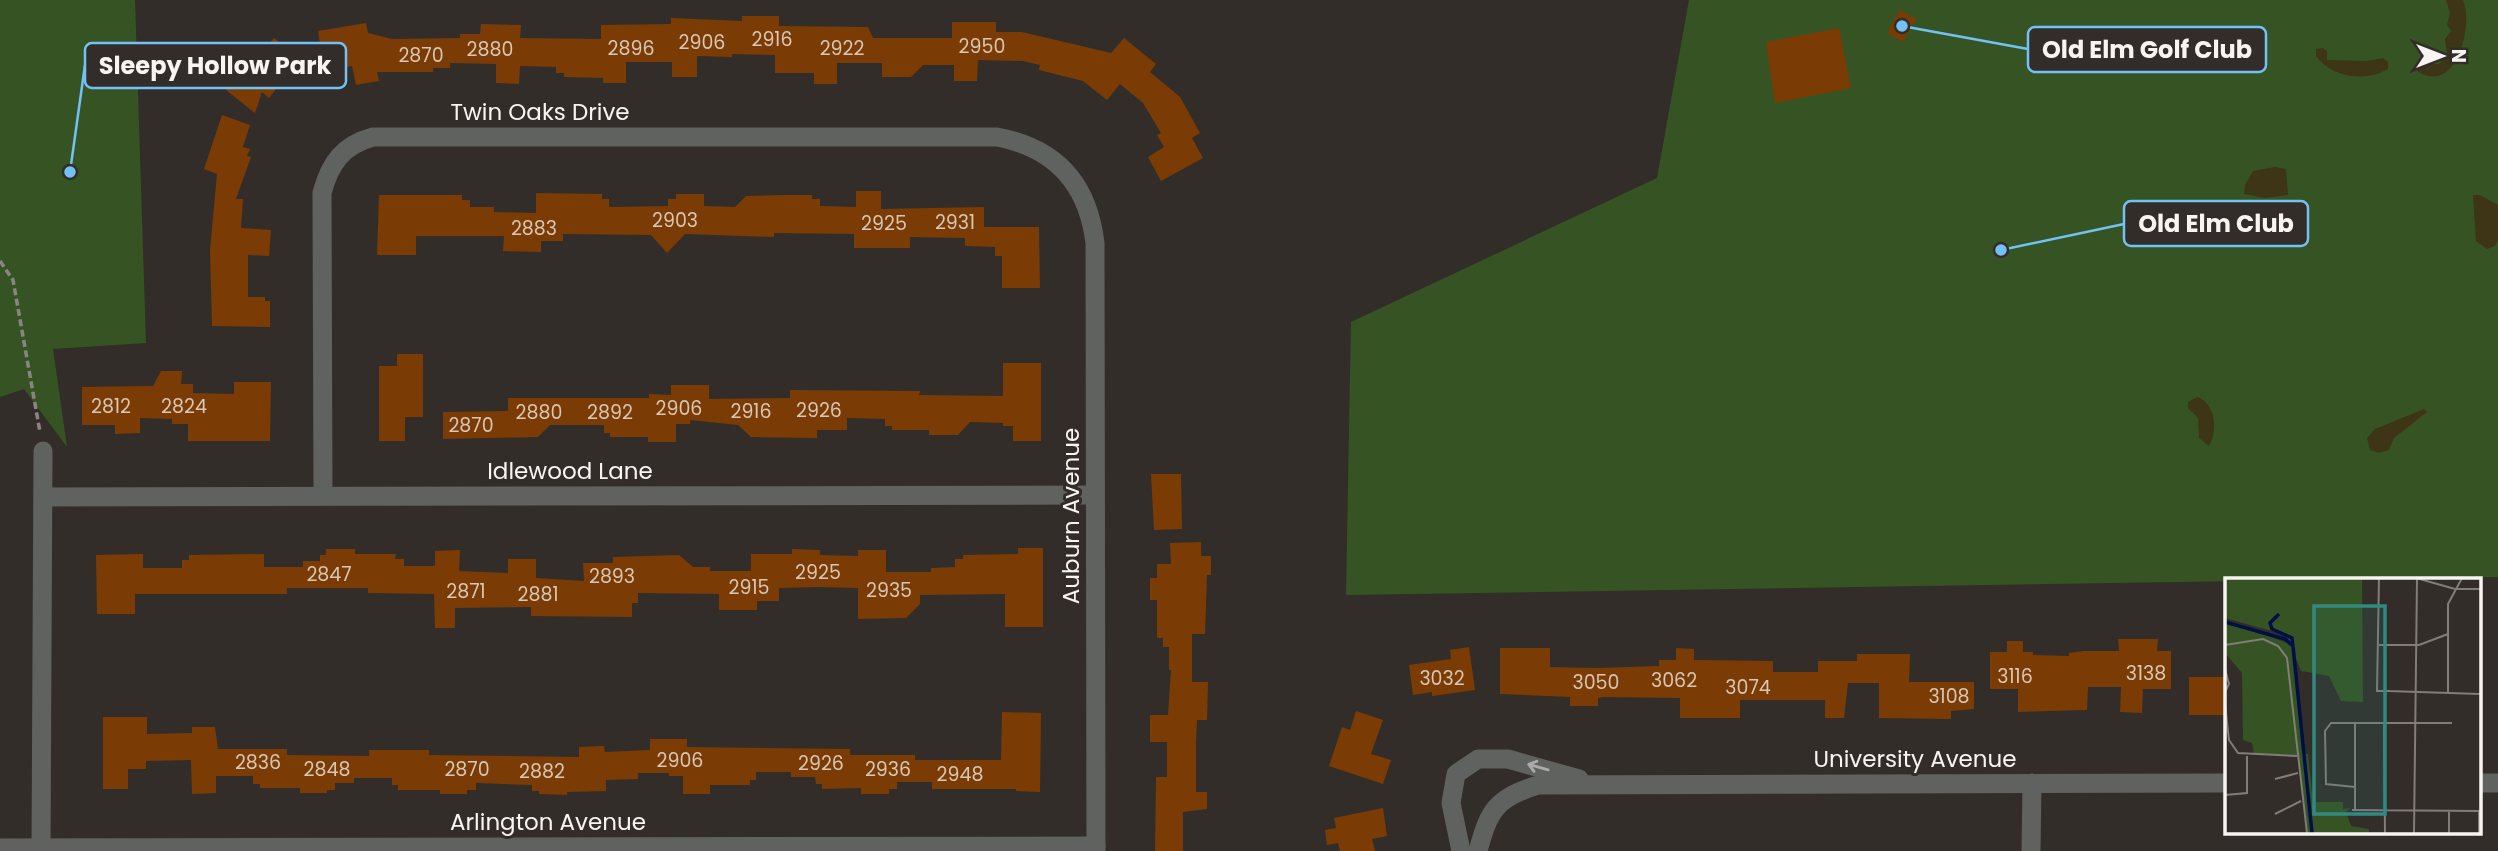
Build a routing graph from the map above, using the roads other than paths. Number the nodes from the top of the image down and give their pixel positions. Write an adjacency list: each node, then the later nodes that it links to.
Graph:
1 (1075, 184): 3 (street, Twin Oaks Drive); 4 (street, Auburn Avenue)
2 (43, 452): 5 (street)
3 (323, 495): 4 (street, Idlewood Lane); 5 (street, Idlewood Lane)
4 (1095, 495): 12 (street, Auburn Avenue)
5 (44, 497): 13 (street)
6 (2032, 783): 7 (street, University Avenue); 10 (street, University Avenue); 16 (street)
7 (2225, 783)
8 (2480, 783): 9 (street)
9 (2498, 783)
10 (1603, 786): 14 (street, one-way to 14); 15 (street)
11 (0, 848): 13 (street, Arlington Avenue)
12 (1096, 848): 13 (street, Arlington Avenue)
13 (41, 849)
14 (1461, 851)
15 (1478, 851)
16 (2031, 851)

